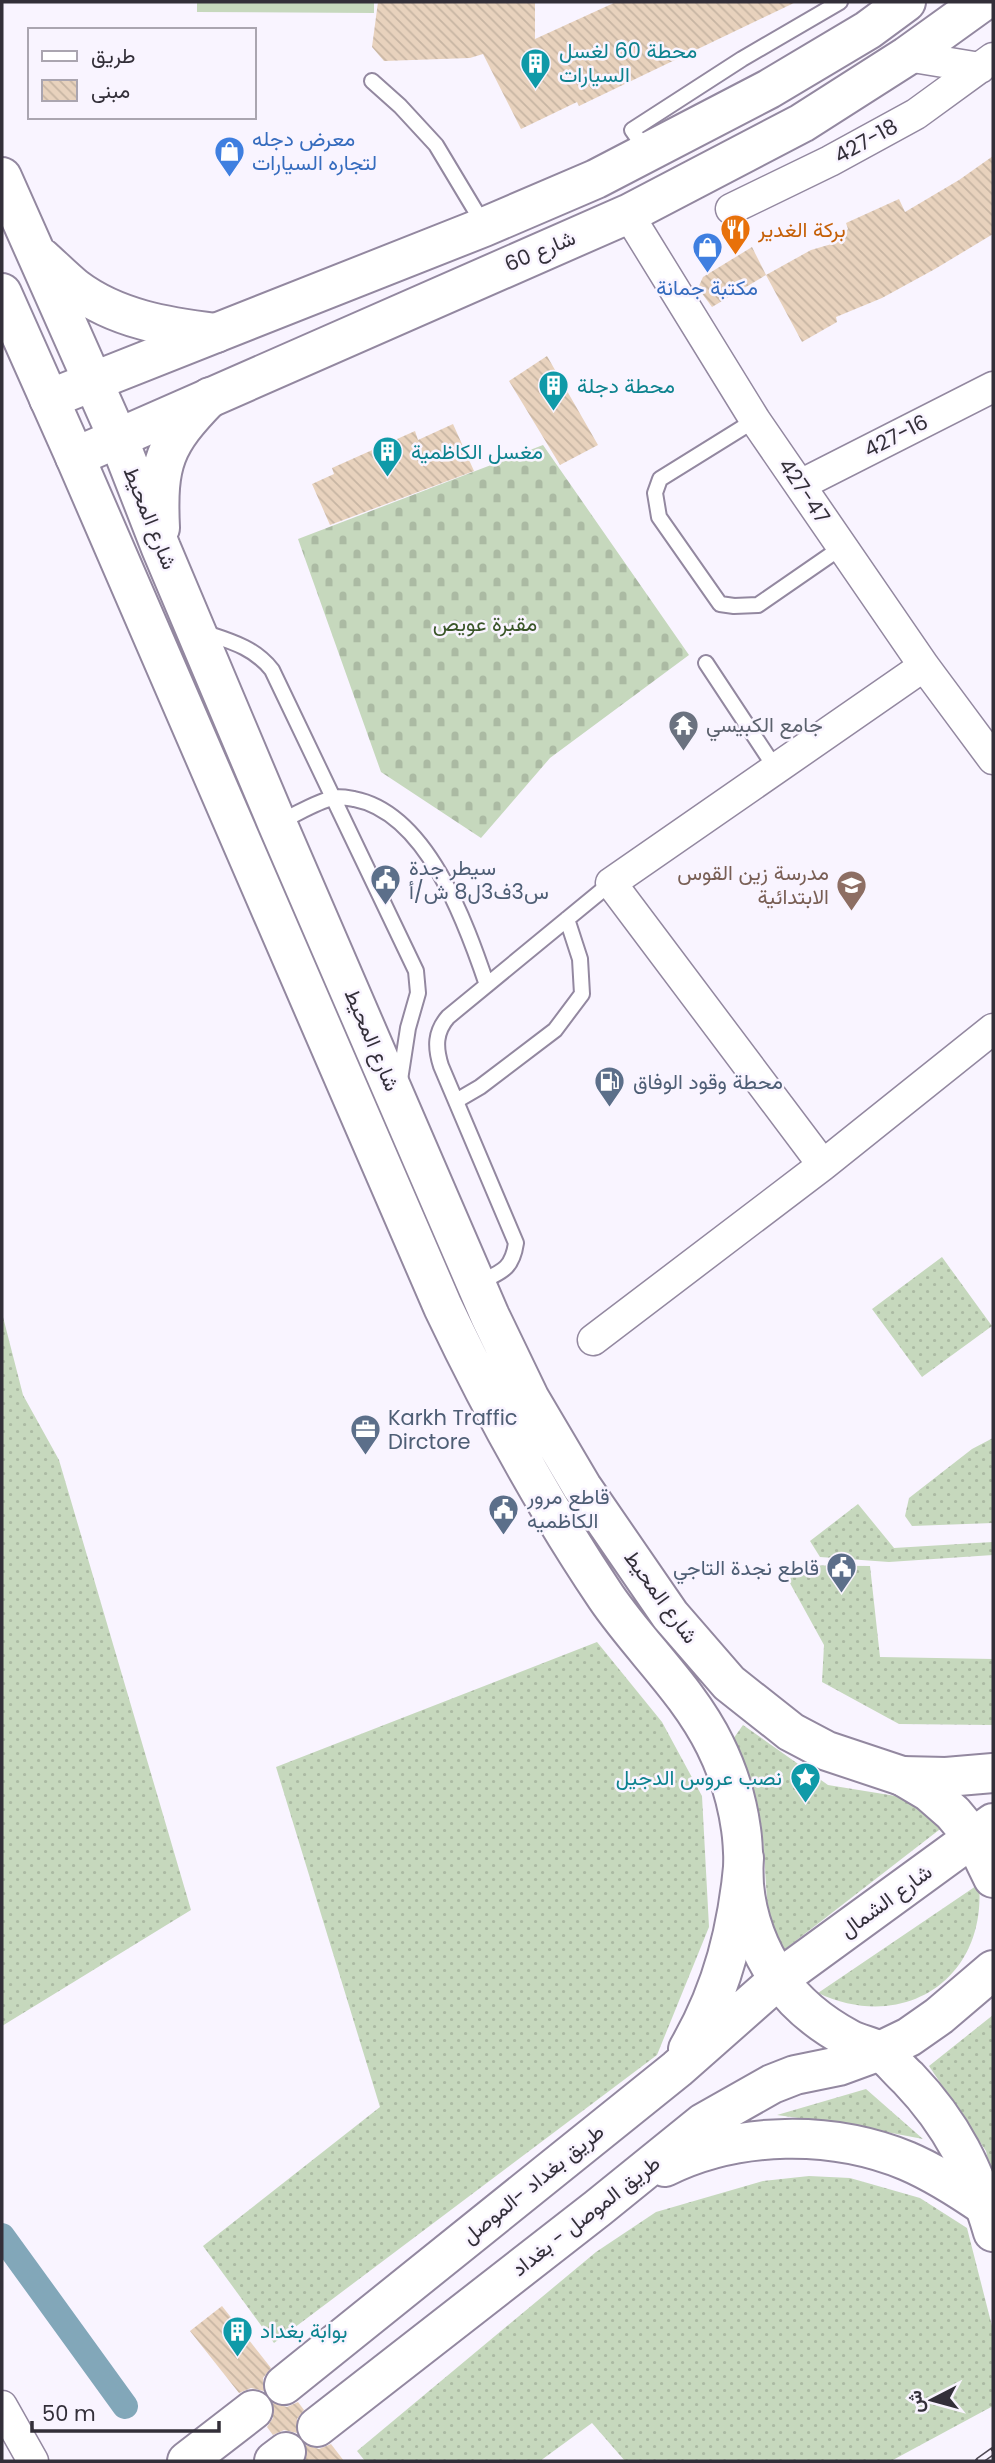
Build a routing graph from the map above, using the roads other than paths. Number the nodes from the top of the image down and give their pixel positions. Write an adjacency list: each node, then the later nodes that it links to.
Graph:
1 (840, 2): 7 (lane)
2 (906, 2): 7 (main road)
3 (982, 2): 4 (main road, شارع 60)
4 (907, 56): 5 (street); 10 (main road, شارع 60)
5 (986, 63): 9 (street, 427-18)
6 (372, 82): 11 (lane)
7 (647, 153): 11 (main road)
8 (2, 177): 12 (main road, شارع المحيط)
9 (731, 209)
10 (628, 214): 17 (main road, شارع 60); 19 (street, 427-47)
11 (484, 227): 14 (main road)
12 (38, 255): 14 (main road); 15 (main road, شارع المحيط)
13 (2, 293): 18 (main road, شارع المحيط)
14 (216, 333): 15 (main road)
15 (92, 382): 18 (main road); 20 (main road, شارع المحيط)
16 (993, 387): 22 (street, 427-16)
17 (210, 397): 20 (main road, شارع 60); 24 (main road)
18 (49, 399): 21 (main road, شارع المحيط)
19 (755, 420): 22 (street, 427-47); 23 (lane)
20 (118, 438): 21 (main road, شارع 60); 24 (main road, شارع المحيط)
21 (75, 457): 32 (main road, شارع المحيط)
22 (800, 485): 23 (street, 427-47)
23 (842, 547): 27 (street, 427-47)
24 (161, 548): 25 (main road, شارع المحيط)
25 (196, 629): 30 (lane); 31 (main road, شارع المحيط)
26 (706, 663): 29 (lane)
27 (923, 666): 28 (street, 427-47); 29 (street)
28 (993, 760)
29 (776, 769): 33 (street)
30 (334, 798): 31 (lane); 37 (lane); 40 (lane)
31 (280, 829): 32 (main road); 34 (main road, شارع المحيط)
32 (248, 856): 35 (main road, شارع المحيط)
33 (611, 883): 36 (lane); 41 (street)
34 (306, 887): 35 (main road); 40 (main road, شارع المحيط)
35 (267, 898): 47 (main road, شارع المحيط)
36 (567, 919): 37 (lane); 39 (lane)
37 (487, 985): 39 (lane)
38 (993, 1029): 41 (street)
39 (456, 1101): 42 (lane)
40 (400, 1106): 42 (main road, شارع المحيط)
41 (823, 1165): 43 (street)
42 (477, 1284): 45 (main road, شارع المحيط)
43 (593, 1340)
44 (993, 1773): 45 (main road)
45 (902, 1776): 46 (main road)
46 (983, 1830): 48 (main road); 50 (main road, شارع الشمال)
47 (744, 1858): 50 (main road); 52 (main road)
48 (993, 1878)
49 (993, 1970): 51 (main road)
50 (779, 1979): 51 (main road); 52 (main road, طريق بغداد -الموصل)
51 (880, 2051): 53 (main road, طريق الموصل - بغداد); 54 (main road)
52 (677, 2068): 55 (main road, طريق بغداد -الموصل)
53 (597, 2208): 54 (main road); 58 (main road, طريق الموصل - بغداد)
54 (989, 2219)
55 (284, 2385)
56 (2, 2406): 59 (street)
57 (253, 2410): 60 (main road)
58 (317, 2427)
59 (33, 2461)
60 (187, 2461)

